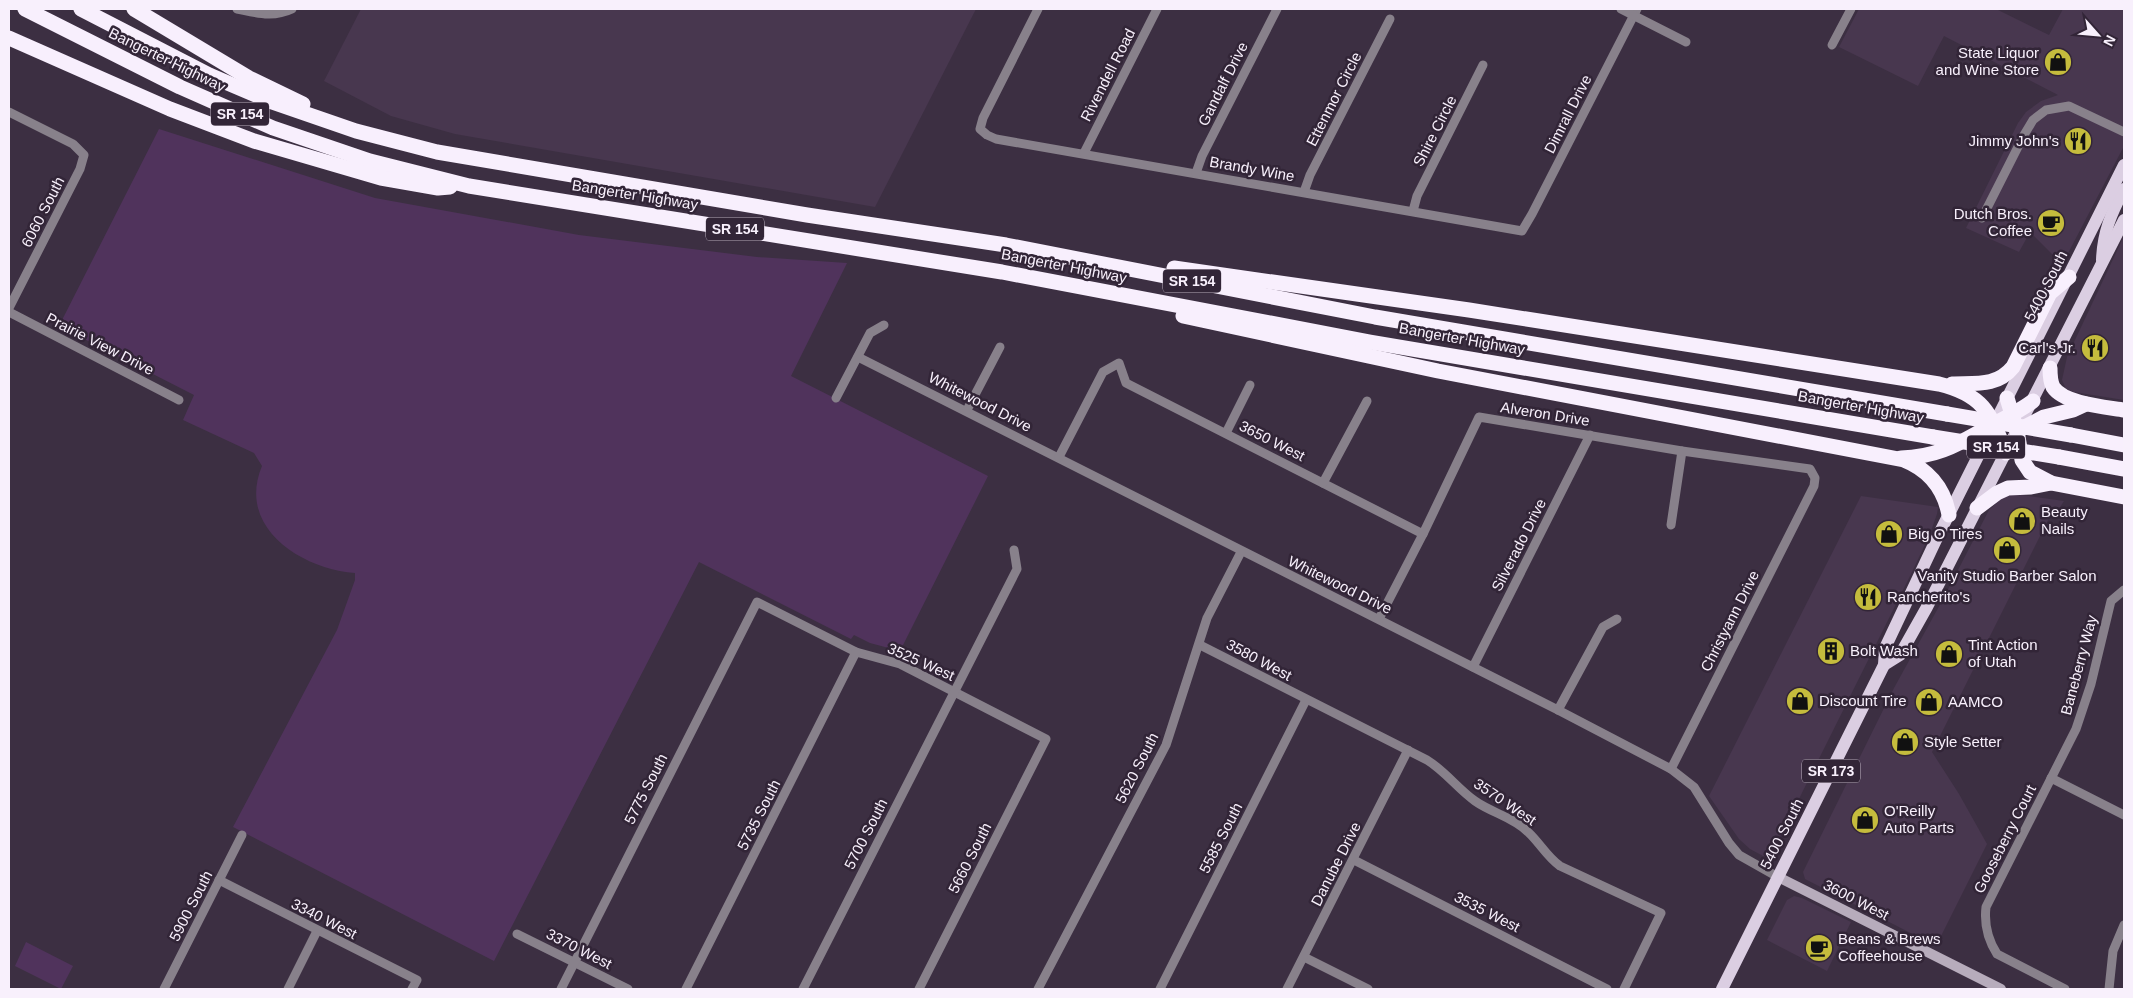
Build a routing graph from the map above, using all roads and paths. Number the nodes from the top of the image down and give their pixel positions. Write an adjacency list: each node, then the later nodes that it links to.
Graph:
1 (26, 9): 23 (highway, Bangerter Highway / SR 154)
2 (81, 9): 18 (highway, Bangerter Highway / SR 154)
3 (134, 9): 18 (highway)
4 (237, 9): 5 (street)
5 (292, 9)
6 (1038, 9): 20 (street, Brandy Wine)
7 (1157, 9): 20 (street, Rivendell Road)
8 (1278, 9): 22 (street, Gandalf Drive)
9 (1621, 9): 11 (street)
10 (1851, 9): 15 (street)
11 (1635, 12): 14 (street); 29 (street, Dimrall Drive)
12 (1390, 19): 25 (street, Ettenmor Circle)
13 (9, 38): 23 (highway)
14 (1686, 42)
15 (1832, 45)
16 (1484, 65): 26 (street, Shire Circle)
17 (9, 112): 34 (street, 6060 South)
18 (356, 131): 30 (highway, Bangerter Highway / SR 154)
19 (2124, 132): 27 (street)
20 (1084, 153): 22 (street, Brandy Wine)
21 (2124, 165): 33 (main road, 5400 South / SR 173)
22 (1196, 173): 25 (street, Brandy Wine)
23 (468, 186): 32 (highway, Bangerter Highway / SR 154)
24 (2124, 189): 31 (main road)
25 (1304, 192): 26 (street, Brandy Wine)
26 (1413, 211): 29 (street, Brandy Wine)
27 (1982, 218)
28 (2124, 220): 31 (main road, 5400 South / SR 173)
29 (1522, 231)
30 (1006, 245): 40 (highway); 57 (highway, Bangerter Highway / SR 154, bridge)
31 (2102, 265): 39 (main road, 5400 South / SR 173)
32 (1002, 272): 61 (highway); 62 (highway, Bangerter Highway / SR 154, bridge)
33 (2069, 277): 40 (highway); 43 (main road, 5400 South / SR 173)
34 (9, 308)
35 (9, 312): 44 (street, Prairie View Drive)
36 (884, 325): 38 (street)
37 (1000, 347): 48 (street)
38 (858, 356): 42 (street); 48 (street, Whitewood Drive)
39 (2050, 368): 46 (main road, 5400 South / SR 173); 47 (highway)
40 (1939, 384): 51 (highway)
41 (1250, 385): 53 (street)
42 (836, 398)
43 (2008, 398): 50 (highway); 51 (main road, 5400 South / SR 173)
44 (179, 400)
45 (1366, 401): 63 (street)
46 (2033, 402): 50 (highway); 52 (main road, 5400 South / SR 173)
47 (2086, 404): 49 (highway); 52 (highway)
48 (968, 410): 60 (street, Whitewood Drive)
49 (2124, 410)
50 (2012, 415): 51 (highway); 52 (highway)
51 (1994, 424): 55 (highway); 56 (main road, 5400 South / SR 173); 61 (highway)
52 (2017, 431): 55 (highway); 59 (main road, 5400 South / SR 173); 64 (highway)
53 (1226, 432): 60 (street, 3650 West); 63 (street, 3650 West)
54 (1590, 435): 58 (street, Alveron Drive); 70 (street, Alveron Drive); 80 (street, Silverado Drive)
55 (2000, 439): 56 (highway); 59 (highway)
56 (1984, 446): 68 (main road, 5400 South / SR 173)
57 (2124, 446)
58 (1682, 451): 65 (street, Alveron Drive); 69 (street)
59 (2006, 453): 67 (main road, 5400 South / SR 173)
60 (1059, 457): 72 (street, Whitewood Drive)
61 (1894, 458): 68 (highway)
62 (2124, 469)
63 (1323, 483): 70 (street, 3650 West)
64 (2051, 483): 66 (highway); 67 (highway)
65 (1814, 486): 86 (street, Christyann Drive)
66 (2124, 497)
67 (1977, 508): 79 (main road, 5400 South / SR 173)
68 (1949, 515): 79 (main road, 5400 South / SR 173)
69 (1671, 525)
70 (1423, 534): 75 (street, Alveron Drive)
71 (1014, 550): 81 (street, 5700 South)
72 (1241, 552): 75 (street, Whitewood Drive); 77 (street, 5620 South)
73 (2124, 590): 87 (street, Baneberry Way)
74 (756, 602): 78 (street, 3525 West); 97 (street, 5775 South)
75 (1379, 619): 80 (street, Whitewood Drive)
76 (1617, 619): 83 (street)
77 (1200, 644): 82 (street, 3580 West); 106 (street, 5620 South)
78 (856, 652): 81 (street, 3525 West); 103 (street, 5735 South)
79 (1884, 665): 91 (main road, 5400 South / SR 173)
80 (1473, 667): 83 (street, Whitewood Drive)
81 (954, 692): 84 (street, 3525 West); 104 (street, 5700 South)
82 (1306, 700): 85 (street, 3570 West); 107 (street, 5585 South)
83 (1558, 710): 86 (street, Whitewood Drive)
84 (1046, 739): 105 (street, 5660 South)
85 (1408, 750): 90 (street, Danube Drive); 111 (street, 3570 West)
86 (1671, 769): 91 (street, Whitewood Drive)
87 (2051, 778): 88 (street); 114 (street, Gooseberry Court)
88 (2124, 815)
89 (242, 835): 92 (street, 5900 South)
90 (1354, 860): 96 (street, Danube Drive); 110 (street, 3535 West)
91 (1778, 877): 112 (main road, 5400 South / SR 173); 113 (street, 3600 West)
92 (219, 880): 94 (street, 3340 West); 98 (street, 5900 South)
93 (2124, 925): 115 (street)
94 (317, 931): 99 (street); 100 (street, 3340 West)
95 (517, 934): 97 (street, 3370 West)
96 (1304, 957): 108 (street, Danube Drive); 109 (street)
97 (574, 962): 101 (street, 5775 South); 102 (street, 3370 West)
98 (164, 989)
99 (288, 989)
100 (412, 989)
101 (561, 989)
102 (628, 989)
103 (686, 989)
104 (803, 989)
105 (919, 989)
106 (1038, 989)
107 (1160, 989)
108 (1287, 989)
109 (1368, 989)
110 (1608, 989)
111 (1624, 989)
112 (1722, 989)
113 (2001, 989)
114 (2065, 989)
115 (2108, 989)

